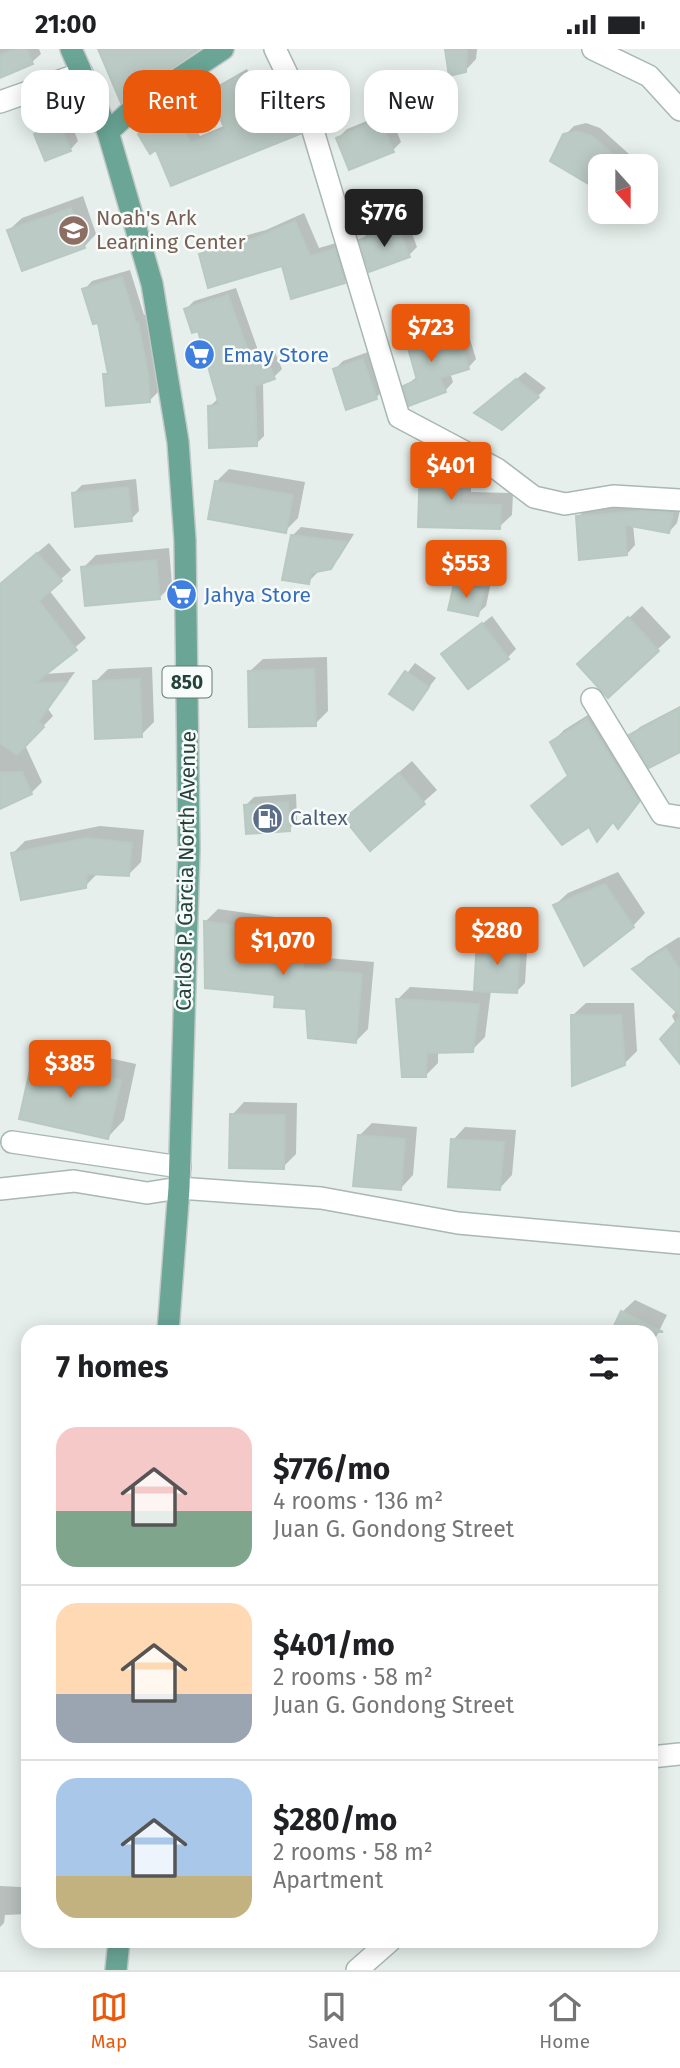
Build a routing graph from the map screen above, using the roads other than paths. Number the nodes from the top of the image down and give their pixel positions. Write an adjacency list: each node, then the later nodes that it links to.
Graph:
1 (71, 49): 5 (main road, Carlos P. Garcia North Avenue / 850)
2 (223, 49): 9 (main road)
3 (275, 49): 11 (street)
4 (593, 49): 8 (street)
5 (81, 70)
6 (21, 95): 7 (street)
7 (0, 102)
8 (680, 110)
9 (109, 131)
10 (108, 133): 15 (main road, Carlos P. Garcia North Avenue / 850)
11 (680, 500)
12 (592, 699): 13 (street)
13 (680, 817)
14 (12, 1142): 15 (street)
15 (180, 1178): 16 (street); 17 (street); 18 (main road, Carlos P. Garcia North Avenue / 850)
16 (0, 1189)
17 (680, 1243)
18 (169, 1325)
19 (680, 1754): 20 (street)
20 (658, 1756)
21 (118, 1948): 23 (main road)
22 (382, 1948): 24 (street)
23 (116, 1970)
24 (357, 1970)

